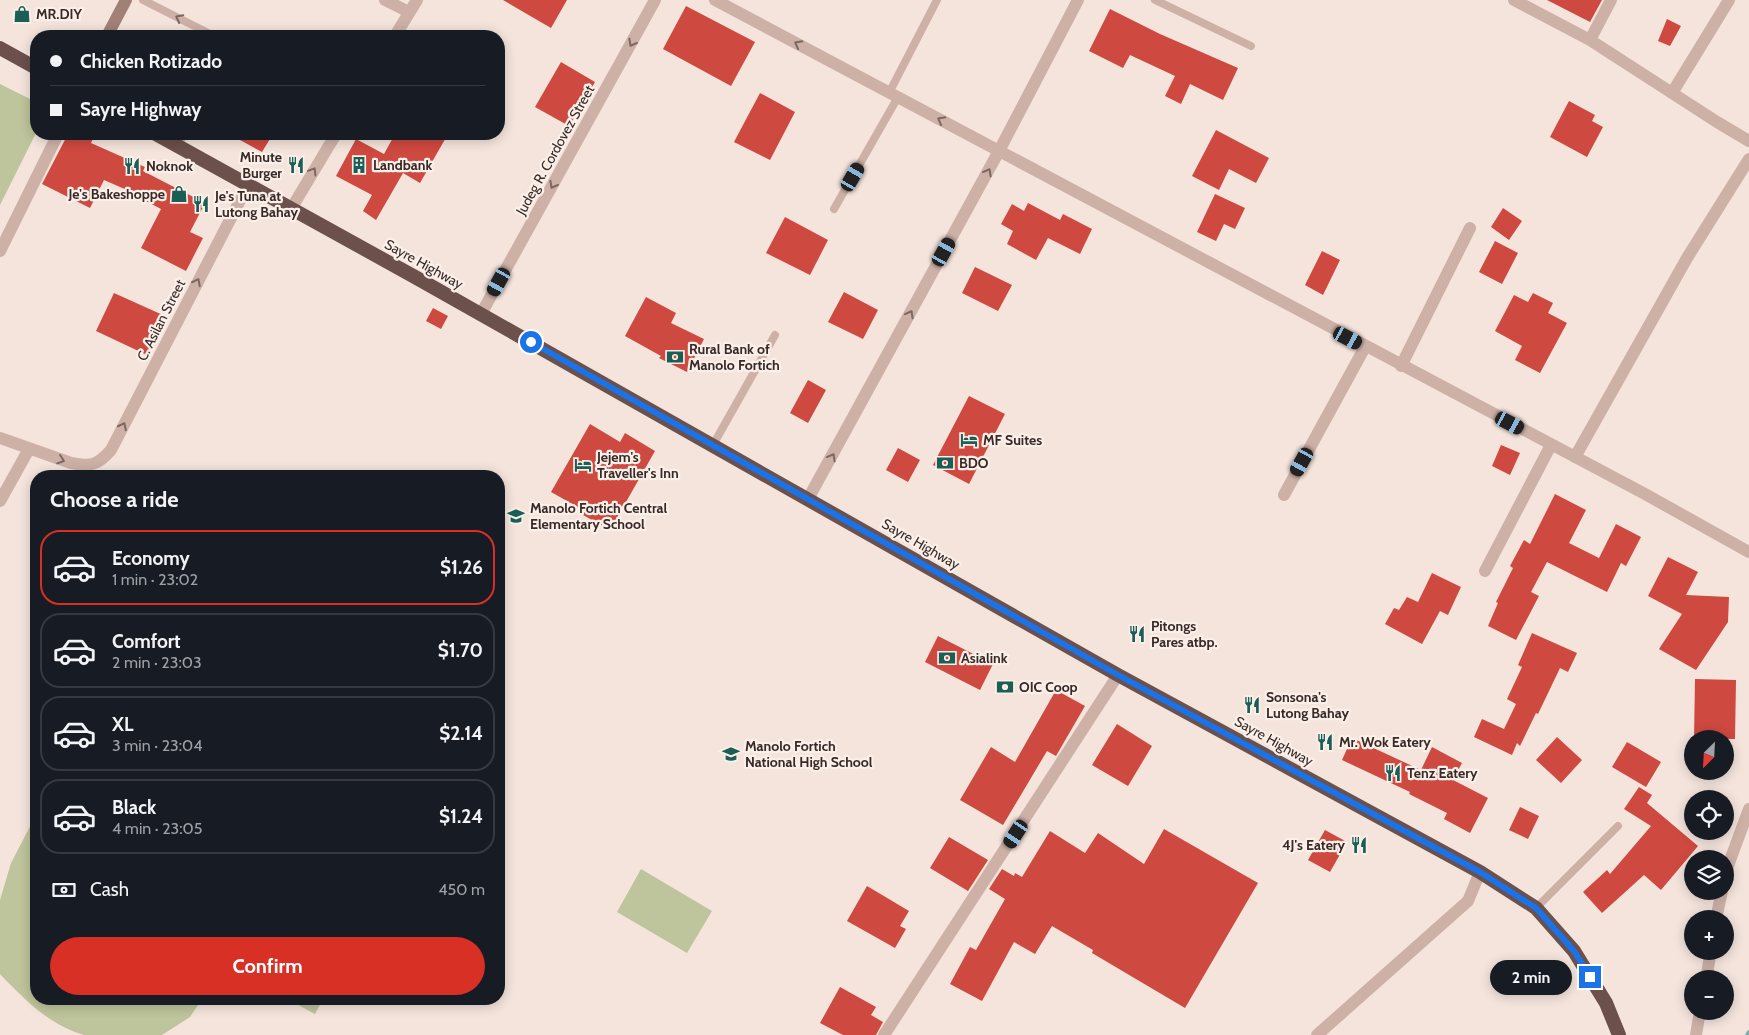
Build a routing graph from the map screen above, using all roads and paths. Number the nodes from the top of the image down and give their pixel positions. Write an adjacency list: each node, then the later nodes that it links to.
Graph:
1 (126, 0): 14 (main road)
2 (143, 0): 15 (lane, one-way to 2)
3 (386, 0): 13 (street)
4 (417, 0): 13 (street)
5 (656, 0): 34 (street, Judeg R. Cordovez Street, one-way to 34)
6 (715, 0): 22 (street, one-way to 6)
7 (937, 0): 22 (lane)
8 (1078, 0): 27 (street)
9 (1156, 0): 18 (lane)
10 (1514, 0): 17 (street)
11 (1611, 0): 17 (street)
12 (1728, 0): 21 (street)
13 (409, 12): 16 (street)
14 (110, 30)
15 (202, 30)
16 (398, 30)
17 (1590, 40): 21 (street)
18 (1251, 46)
19 (0, 48): 20 (highway)
20 (30, 65)
21 (1672, 93): 26 (street)
22 (894, 95): 27 (street, one-way to 22); 31 (lane)
23 (55, 140): 33 (street)
24 (181, 140): 29 (highway, Sayre Highway)
25 (332, 140): 30 (street, one-way to 25)
26 (1749, 141)
27 (1000, 151): 36 (street); 44 (street, one-way to 27)
28 (1749, 159): 42 (street)
29 (248, 185): 30 (highway, Sayre Highway); 41 (street, C. Asilan Street, one-way to 29)
30 (290, 208): 34 (highway, Sayre Highway)
31 (834, 209)
32 (1470, 228): 37 (street)
33 (0, 250)
34 (481, 314): 40 (highway, Sayre Highway)
35 (775, 335): 40 (lane)
36 (1365, 347): 37 (street); 43 (street)
37 (1401, 366): 39 (street)
38 (0, 438): 41 (street)
39 (1551, 445): 42 (street); 47 (street)
40 (713, 446): 44 (highway, Sayre Highway)
41 (29, 448): 45 (street)
42 (1575, 457): 46 (street)
43 (1284, 496)
44 (808, 499): 48 (highway, Sayre Highway)
45 (0, 501)
46 (1749, 552)
47 (1485, 571)
48 (1118, 675): 52 (highway, Sayre Highway); 55 (street)
49 (1749, 809): 51 (street)
50 (1618, 826): 53 (lane)
51 (1734, 852)
52 (1480, 872): 53 (highway, Sayre Highway); 56 (street)
53 (1536, 908): 57 (highway, Sayre Highway)
54 (1698, 1020): 58 (street)
55 (884, 1035)
56 (1317, 1035)
57 (1619, 1035)
58 (1696, 1035)

